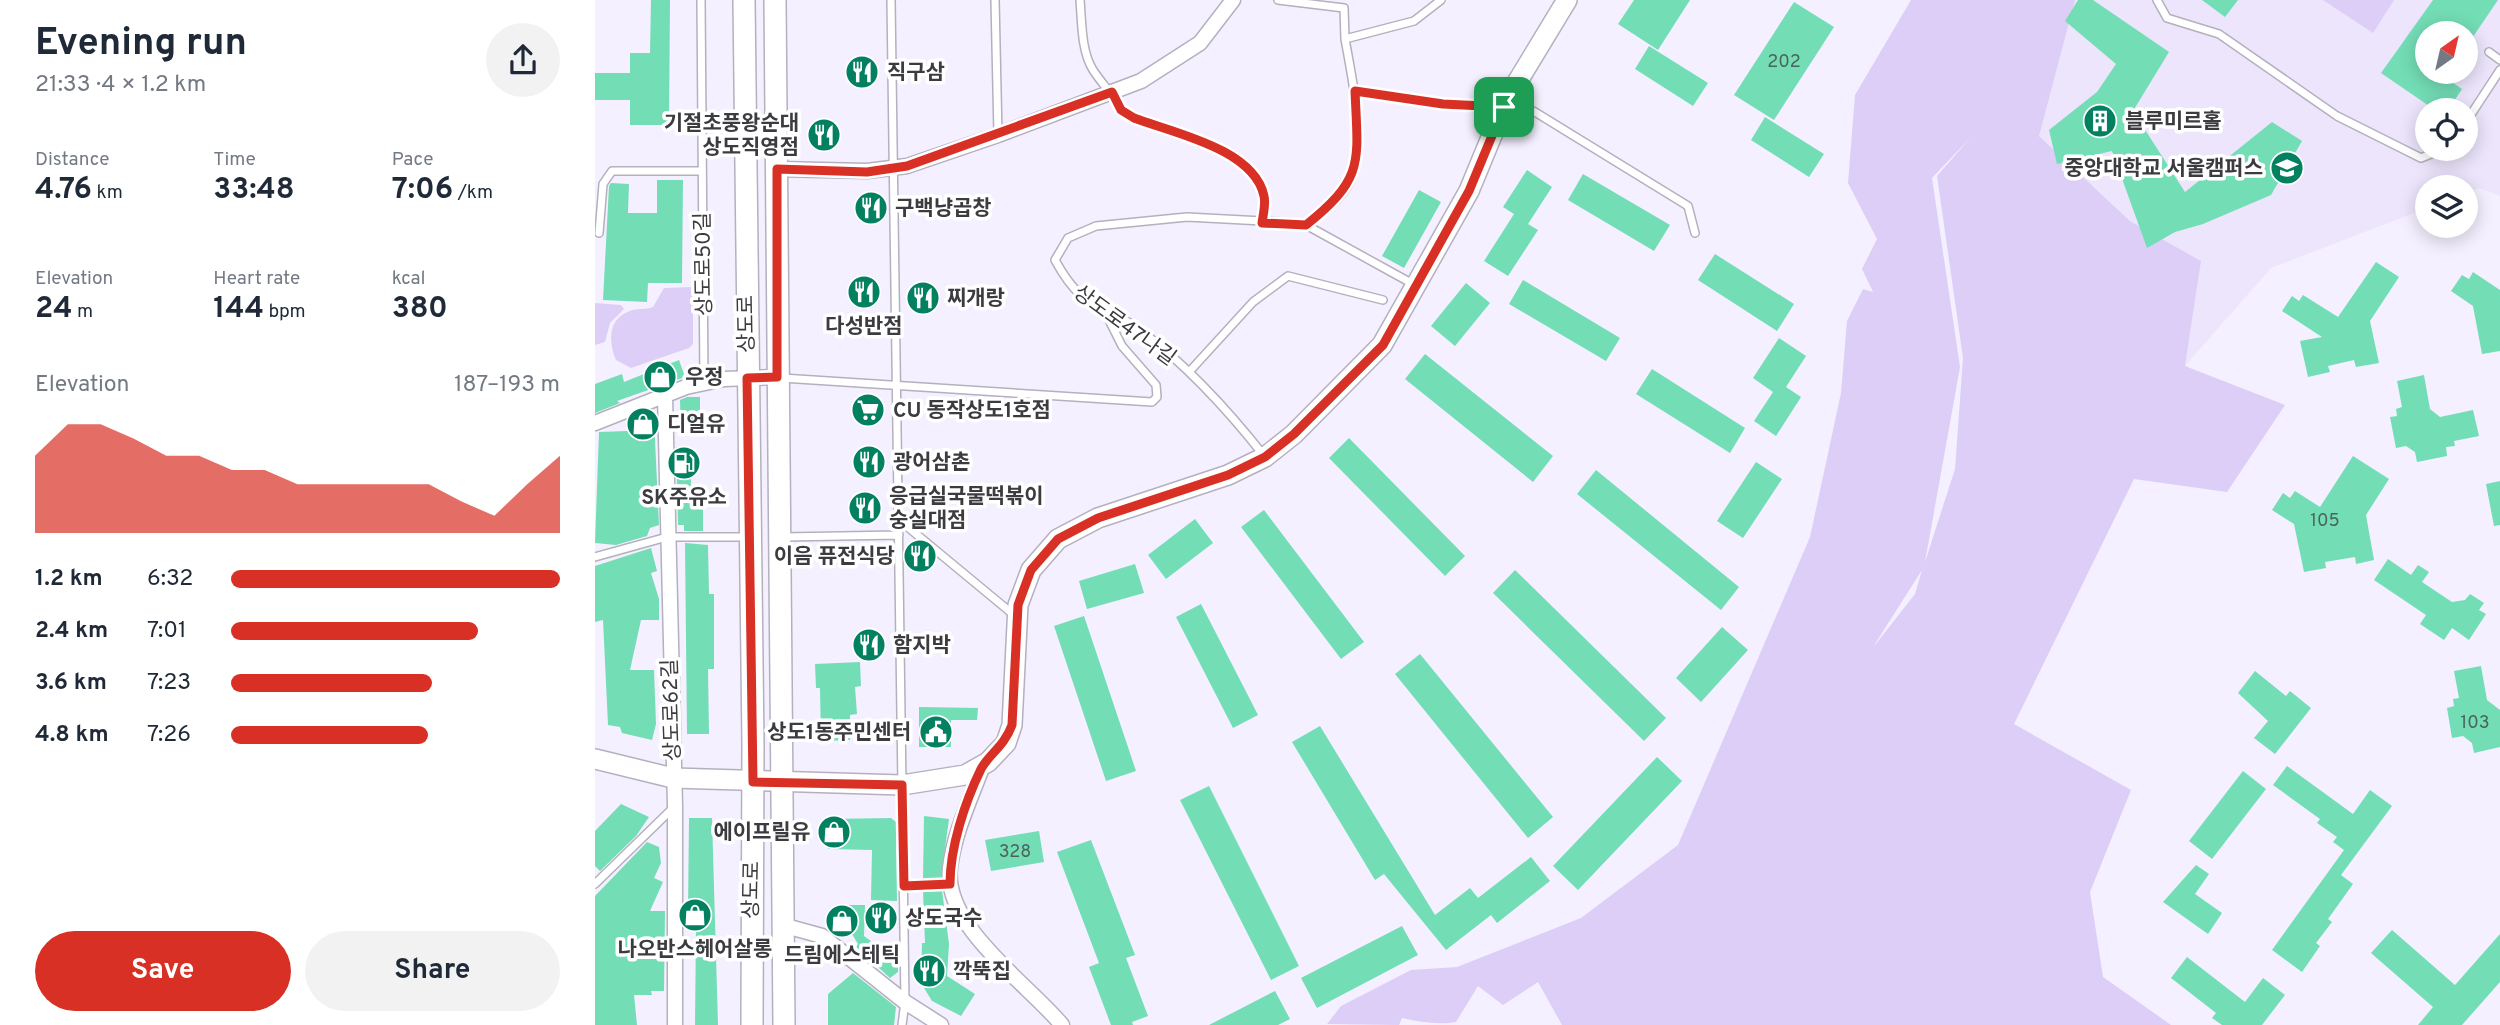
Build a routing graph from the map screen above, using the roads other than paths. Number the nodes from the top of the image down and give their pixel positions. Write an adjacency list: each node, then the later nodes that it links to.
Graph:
1 (701, 0): 24 (lane, 상도로50길)
2 (744, 0): 34 (main road, 상도로)
3 (775, 0): 23 (main road, 상도로)
4 (891, 0): 22 (lane)
5 (995, 0): 20 (lane)
6 (1080, 0): 17 (lane)
7 (1233, 0): 17 (street)
8 (1278, 0): 12 (lane)
9 (1441, 0): 12 (lane)
10 (1567, 0): 18 (street)
11 (2157, 0): 21 (lane)
12 (1345, 39): 16 (lane)
13 (2489, 52): 14 (lane)
14 (2500, 60)
15 (2500, 70): 19 (lane)
16 (1355, 91): 18 (lane); 26 (lane)
17 (1112, 92): 20 (street); 25 (lane)
18 (1506, 103): 28 (lane); 29 (street)
19 (2478, 104)
20 (998, 135): 22 (street)
21 (2415, 155)
22 (893, 168): 23 (street); 36 (lane)
23 (777, 169): 33 (main road, 상도로)
24 (702, 171): 27 (lane); 35 (lane, 상도로50길)
25 (1262, 223): 26 (lane); 31 (lane, 상도로47나길)
26 (1306, 225): 29 (lane)
27 (599, 233)
28 (1695, 233)
29 (1417, 286): 39 (street)
30 (1383, 300): 32 (lane, 상도로47나길)
31 (1105, 312): 32 (lane, 상도로47나길); 36 (lane)
32 (1189, 372): 39 (lane, 상도로47나길)
33 (777, 377): 34 (street); 36 (lane); 44 (main road, 상도로)
34 (747, 378): 35 (street); 43 (main road, 상도로)
35 (704, 384): 37 (street)
36 (897, 388): 40 (lane)
37 (665, 396): 38 (street); 42 (street, 상도로62길)
38 (595, 423)
39 (1265, 457): 46 (street)
40 (898, 519): 41 (lane); 46 (lane)
41 (899, 535): 44 (lane); 51 (lane)
42 (667, 537): 43 (lane); 45 (lane); 49 (street, 상도로62길)
43 (749, 537): 50 (main road, 상도로)
44 (782, 537): 52 (main road, 상도로)
45 (595, 557)
46 (1017, 617): 48 (street)
47 (595, 759): 49 (street)
48 (983, 765): 51 (street); 55 (street)
49 (673, 778): 50 (street); 53 (street, 상도로62길)
50 (753, 782): 52 (street); 60 (main road, 상도로)
51 (902, 785): 52 (street); 56 (lane)
52 (783, 789): 57 (main road, 상도로)
53 (674, 806): 54 (lane); 59 (street, 상도로62길)
54 (595, 884)
55 (950, 884): 56 (lane); 64 (street)
56 (904, 886): 58 (lane)
57 (782, 925): 58 (street); 61 (main road, 상도로)
58 (905, 1003): 62 (lane); 63 (street)
59 (675, 1025)
60 (752, 1025)
61 (784, 1025)
62 (902, 1025)
63 (941, 1025)
64 (1062, 1025)

